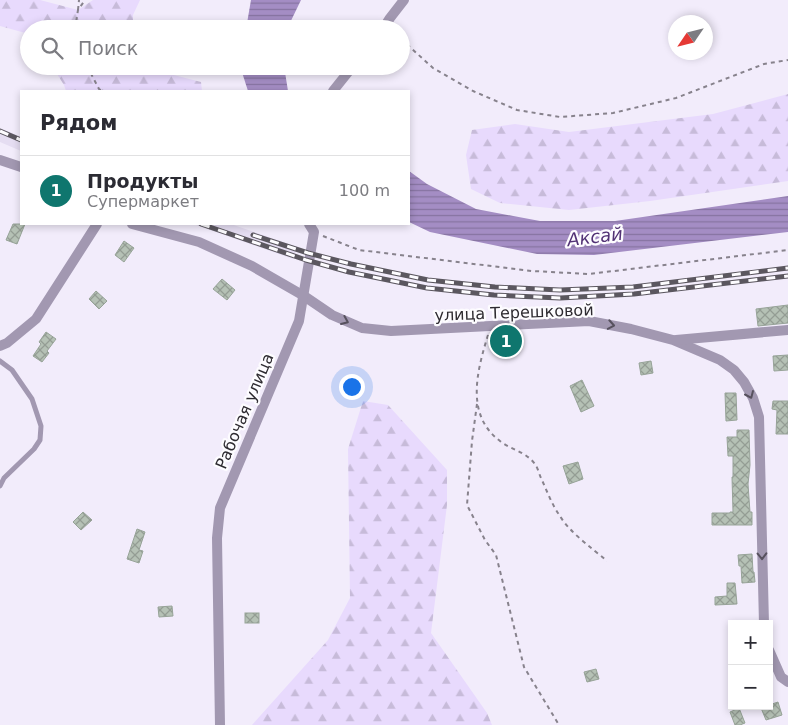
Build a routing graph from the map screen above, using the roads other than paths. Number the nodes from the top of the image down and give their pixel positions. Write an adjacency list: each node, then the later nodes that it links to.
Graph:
1 (404, 0): 2 (street)
2 (389, 20)
3 (346, 75): 4 (street)
4 (334, 90)
5 (0, 160): 6 (street)
6 (20, 167)
7 (96, 225): 13 (street)
8 (136, 225): 10 (street)
9 (312, 228): 10 (street, Рабочая улица)
10 (304, 296): 12 (street, улица Терешковой, one-way to 12); 19 (street, Рабочая улица)
11 (788, 330): 12 (street)
12 (672, 340): 16 (street, улица Терешковой, one-way to 16)
13 (0, 346)
14 (0, 361): 15 (lane)
15 (0, 486)
16 (764, 620)
17 (773, 659): 18 (street)
18 (788, 682)
19 (220, 725)

